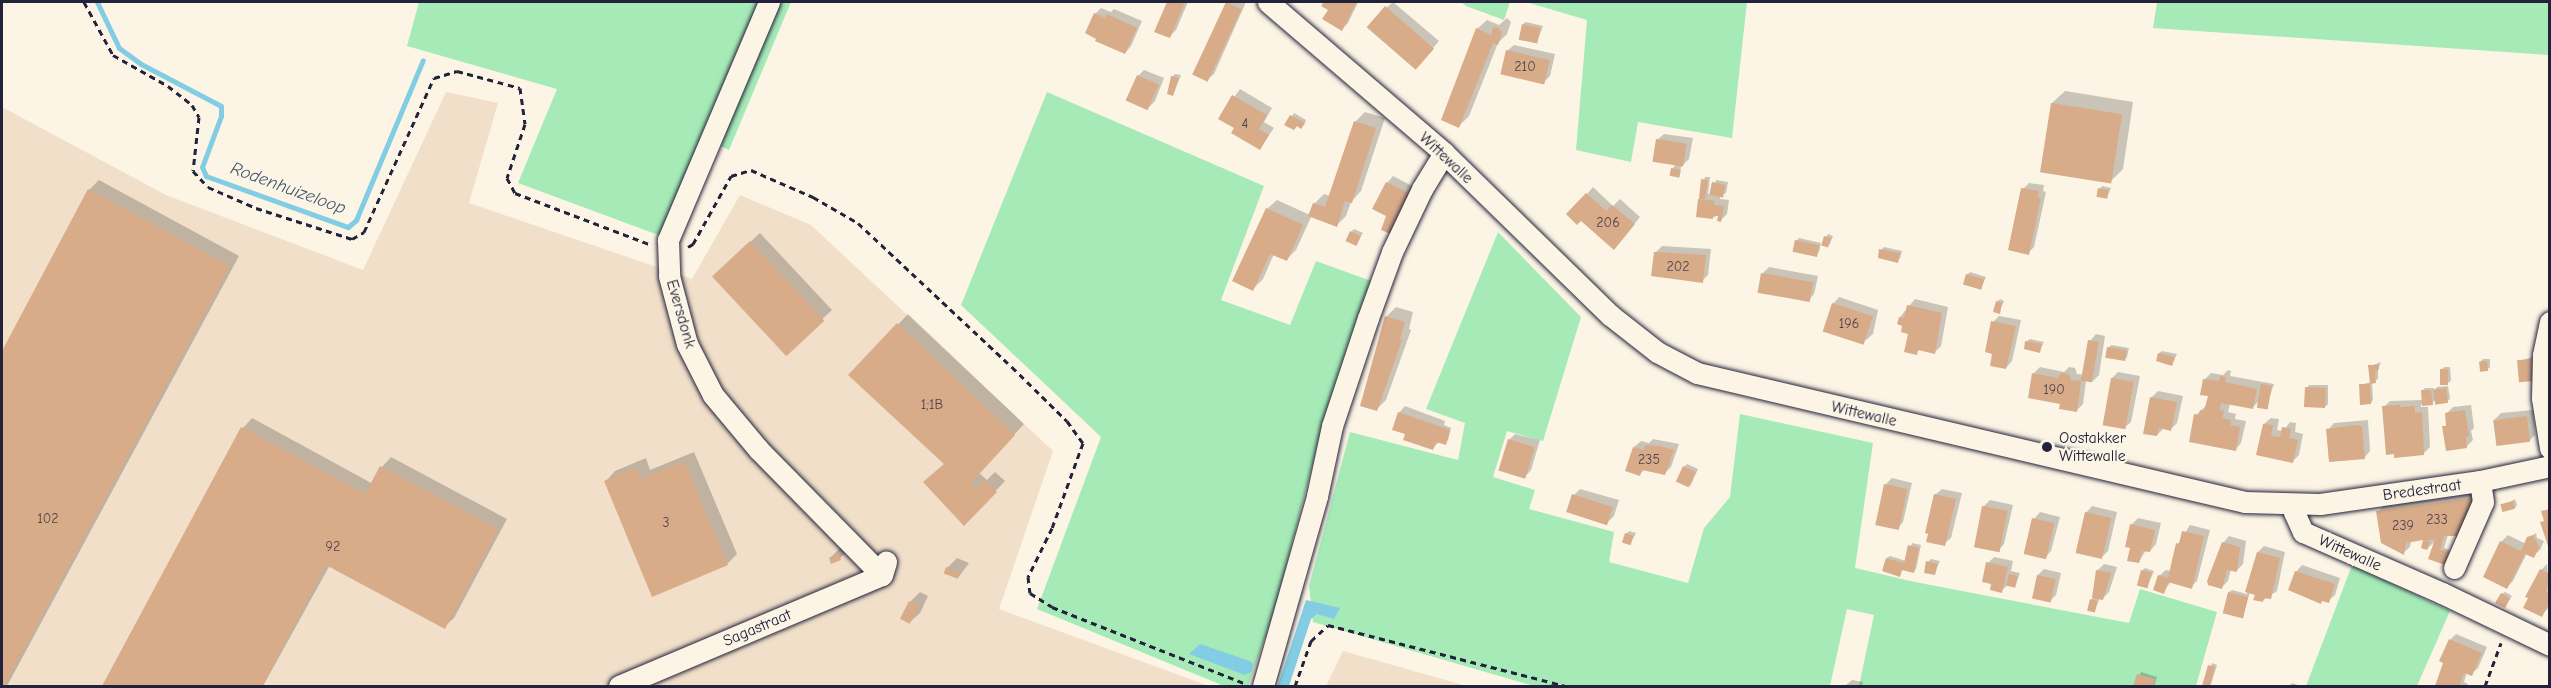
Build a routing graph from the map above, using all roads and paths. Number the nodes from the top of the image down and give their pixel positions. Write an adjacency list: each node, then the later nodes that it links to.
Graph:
1 (769, 2): 10 (street, Eversdonk)
2 (1268, 2): 3 (street, Wittewalle)
3 (1444, 153): 8 (street, Wittewalle); 14 (street)
4 (2550, 322): 5 (street)
5 (2550, 448)
6 (2550, 466): 7 (street, Bredestraat)
7 (2480, 481): 8 (street, Bredestraat); 9 (street)
8 (2293, 504): 11 (street, Wittewalle)
9 (2454, 568)
10 (884, 569): 13 (street, Sagastraat)
11 (2507, 625): 12 (street, Wittewalle); 17 (path)
12 (2550, 645)
13 (619, 687)
14 (1263, 687)
15 (1295, 687): 16 (path)
16 (1566, 687)
17 (2485, 687)

